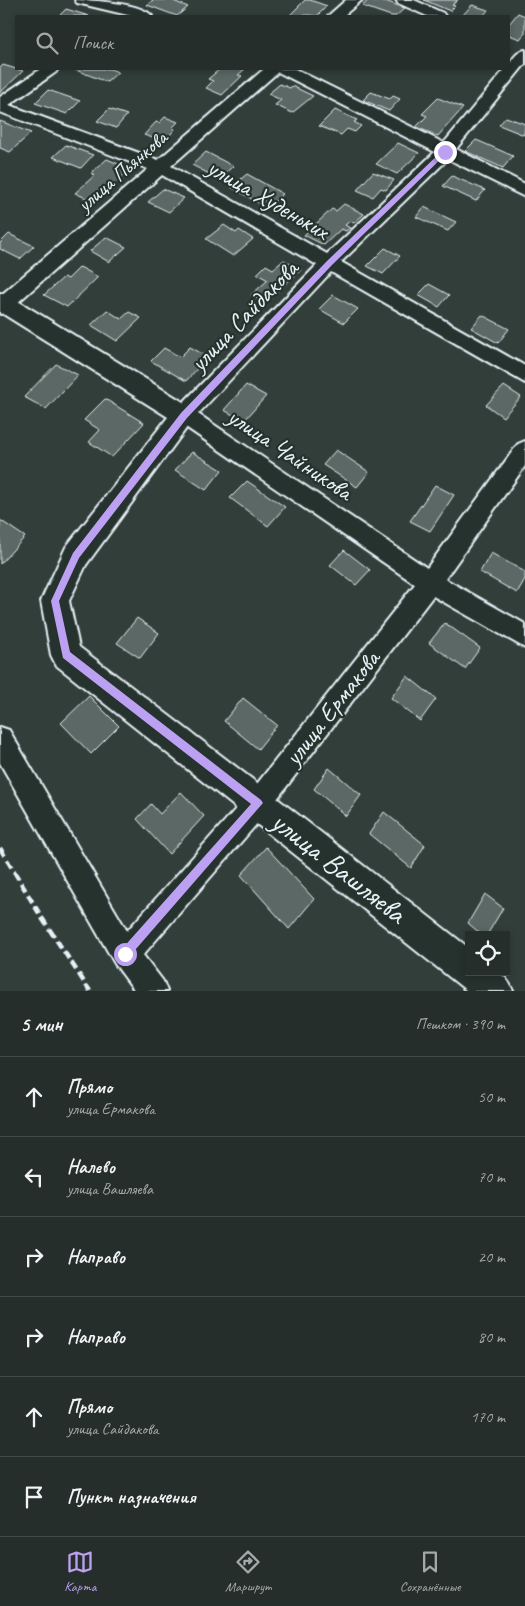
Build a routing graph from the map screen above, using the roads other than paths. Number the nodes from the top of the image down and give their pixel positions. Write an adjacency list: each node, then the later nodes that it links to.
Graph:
1 (82, 0): 5 (street)
2 (138, 0): 5 (street)
3 (355, 0): 7 (street)
4 (403, 0): 8 (street)
5 (122, 13): 6 (street)
6 (137, 15)
7 (336, 15)
8 (436, 15)
9 (521, 54): 10 (street, улица Сайдакова)
10 (510, 68)
11 (50, 70): 15 (street)
12 (272, 70): 17 (street, улица Пьянкова)
13 (286, 70): 16 (street)
14 (509, 70): 16 (street, улица Сайдакова)
15 (0, 106): 17 (street, улица Худеньких)
16 (445, 152): 18 (street); 19 (street, улица Сайдакова)
17 (160, 167): 19 (street, улица Худеньких); 20 (street, улица Пьянкова)
18 (525, 191)
19 (330, 263): 21 (street, улица Худеньких); 22 (street, улица Сайдакова)
20 (1, 304): 22 (street, улица Чайникова)
21 (525, 375)
22 (184, 416): 24 (street, улица Чайникова); 27 (street, улица Вашляева)
23 (525, 450): 24 (street, улица Ермакова)
24 (430, 582): 25 (street, улица Чайникова); 27 (street, улица Ермакова)
25 (525, 637)
26 (0, 739): 28 (street)
27 (258, 803): 28 (street, улица Ермакова); 29 (street, улица Вашляева)
28 (125, 954): 31 (street)
29 (465, 967)
30 (477, 976): 32 (street)
31 (152, 991)
32 (495, 991)

